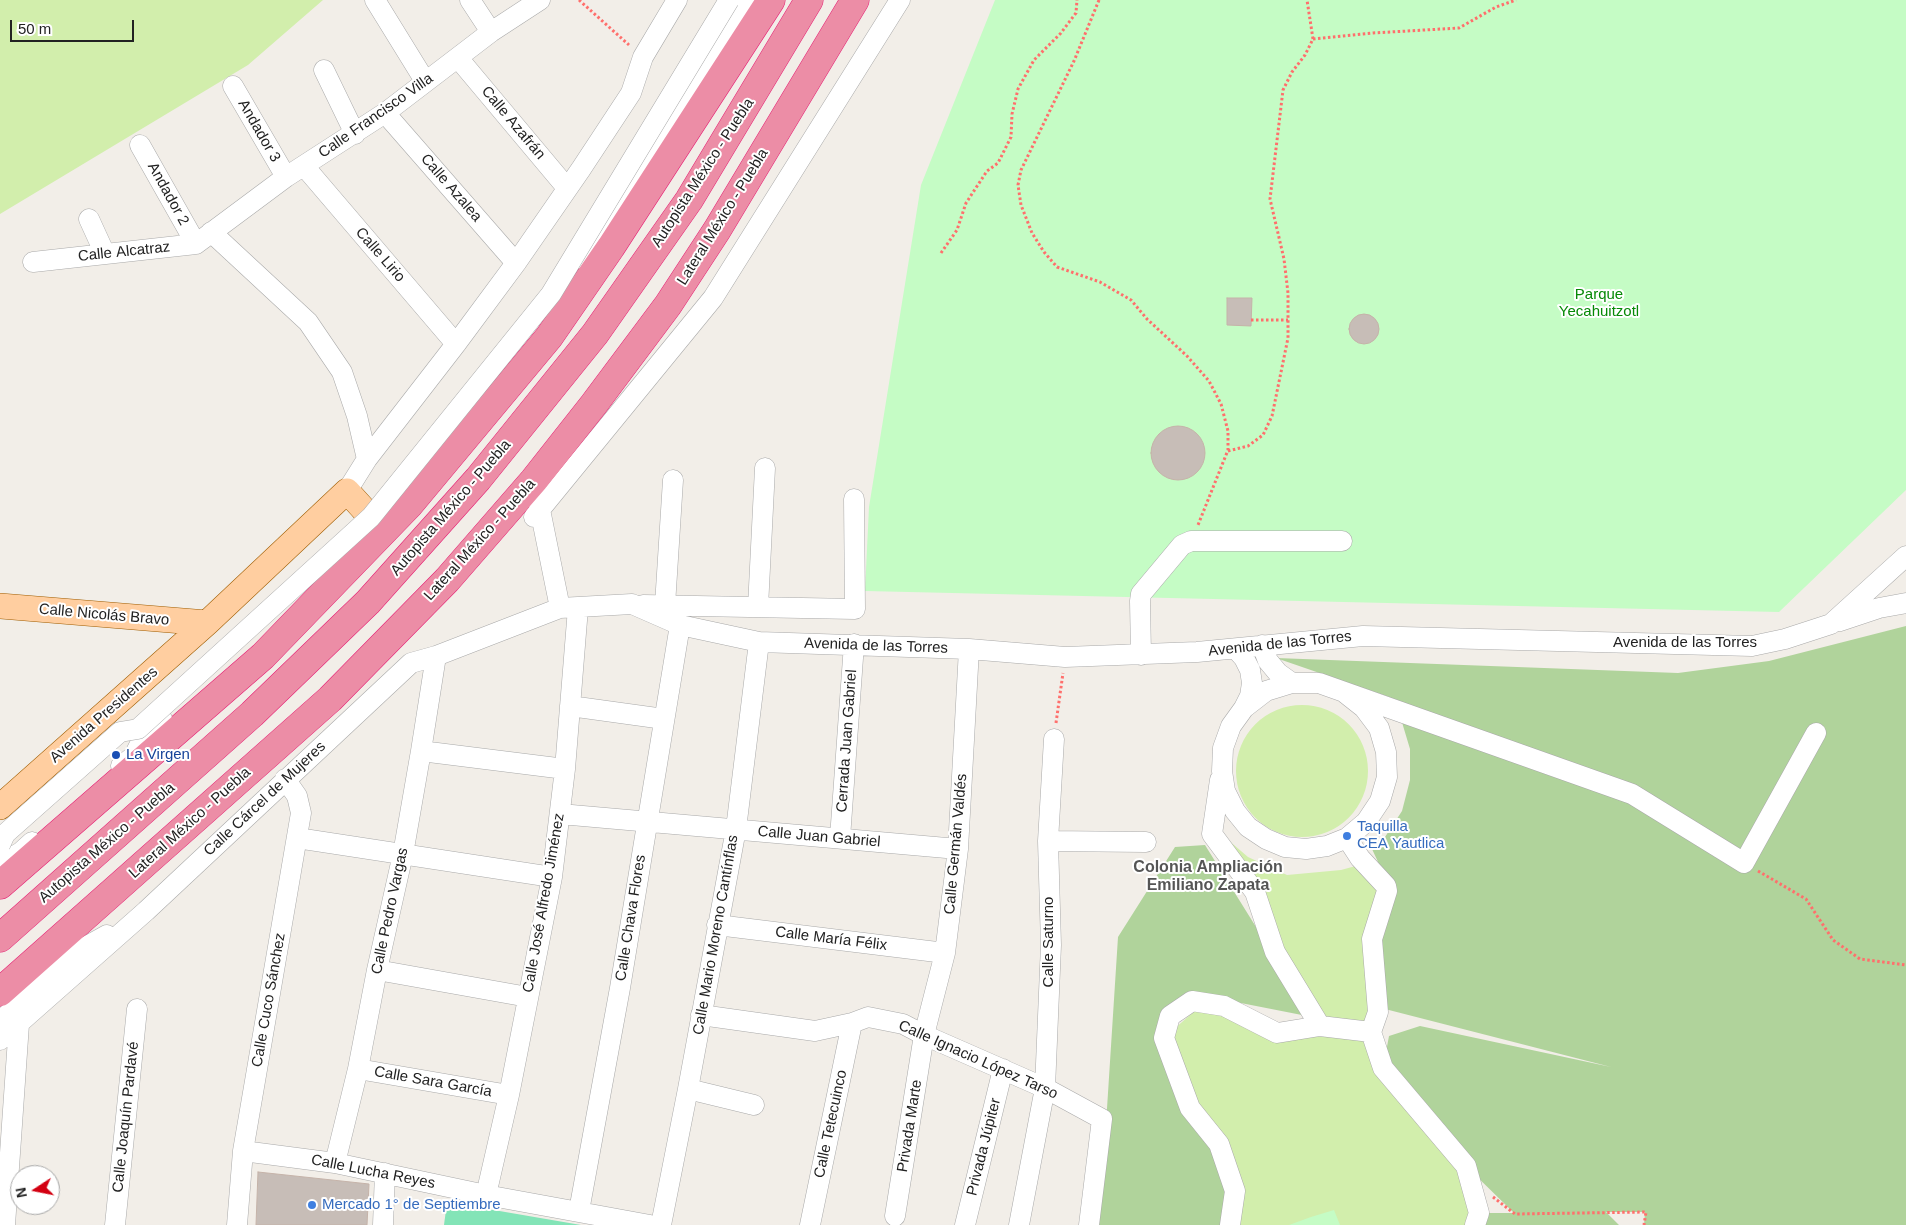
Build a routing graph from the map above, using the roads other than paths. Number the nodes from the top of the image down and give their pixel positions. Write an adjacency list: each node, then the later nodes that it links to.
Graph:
1 (374, 0): 14 (street)
2 (470, 0): 11 (street)
3 (540, 0): 11 (street, Calle Francisco Villa)
4 (677, 0): 21 (street)
5 (729, 0): 35 (highway); 74 (street, bridge)
6 (746, 0): 77 (street)
7 (771, 0): 79 (highway)
8 (809, 0): 82 (highway, Autopista México - Puebla)
9 (855, 0): 34 (highway, Lateral México - Puebla)
10 (900, 0): 34 (street)
11 (491, 32): 12 (street, Calle Francisco Villa)
12 (458, 58): 14 (street, Calle Francisco Villa); 21 (street, Calle Azafrán)
13 (324, 70): 17 (street)
14 (425, 81): 16 (street, Calle Francisco Villa)
15 (232, 86): 20 (street, Andador 3)
16 (386, 113): 17 (street, Calle Francisco Villa); 27 (street, Calle Azalea)
17 (355, 134): 19 (street, Calle Francisco Villa)
18 (140, 144): 24 (street, Andador 2)
19 (304, 166): 20 (street, Calle Francisco Villa); 28 (street, Calle Lirio)
20 (286, 177): 23 (street, Calle Francisco Villa)
21 (568, 188): 27 (street)
22 (89, 219): 25 (street)
23 (212, 232): 24 (street); 29 (street)
24 (196, 244): 25 (street, Calle Alcatraz)
25 (105, 254): 26 (street, Calle Alcatraz)
26 (32, 262)
27 (516, 263): 28 (street)
28 (456, 344): 29 (street)
29 (367, 459): 32 (street)
30 (765, 468): 42 (street)
31 (673, 480): 40 (street)
32 (346, 491): 35 (main road); 44 (main road, Avenida Presidentes)
33 (854, 499): 42 (street, Avenida de las Torres)
34 (534, 507): 43 (street); 85 (highway, Lateral México - Puebla)
35 (366, 512): 74 (highway)
36 (1342, 541): 52 (street)
37 (1906, 556): 45 (street, Avenida de las Torres)
38 (1906, 603): 45 (street)
39 (632, 604): 40 (street, Avenida de las Torres); 43 (street, Avenida de las Torres); 46 (street, Avenida de las Torres)
40 (665, 605): 42 (street, Avenida de las Torres)
41 (0, 606): 44 (main road, Calle Nicolás Bravo)
42 (758, 607)
43 (569, 608): 53 (street, Calle Cárcel de Mujeres); 56 (street, Calle José Alfredo Jiménez)
44 (207, 623): 65 (main road, Avenida Presidentes)
45 (1831, 624): 49 (street, Avenida de las Torres)
46 (680, 625): 47 (street, Avenida de las Torres); 58 (street, Calle Chava Flores)
47 (760, 642): 48 (street, Avenida de las Torres); 68 (street, Calle Mario Moreno Cantínflas)
48 (854, 644): 51 (street, Avenida de las Torres); 70 (street, Cerrada Juan Gabriel)
49 (1262, 645): 50 (street, Avenida de las Torres); 54 (street)
50 (1236, 649): 52 (street, Avenida de las Torres); 57 (street)
51 (969, 650): 52 (street, Avenida de las Torres); 75 (street, Calle Germán Valdés)
52 (1141, 655)
53 (436, 656): 61 (street, Calle Pedro Vargas); 64 (street, Calle Cárcel de Mujeres)
54 (1292, 683): 55 (street); 57 (street)
55 (1345, 693): 59 (street); 71 (street)
56 (570, 706): 58 (street); 62 (street, Calle José Alfredo Jiménez)
57 (1244, 708): 63 (street)
58 (664, 719): 67 (street, Calle Chava Flores)
59 (1816, 733)
60 (1054, 739): 72 (street, Calle Saturno)
61 (421, 751): 62 (street); 76 (street, Calle Pedro Vargas)
62 (565, 769): 66 (street, Calle José Alfredo Jiménez)
63 (1222, 771): 71 (street); 91 (street)
64 (285, 779): 69 (street, Calle Cuco Sánchez); 80 (street, Calle Cárcel de Mujeres)
65 (0, 807)
66 (560, 814): 67 (street, Calle Juan Gabriel); 78 (street, Calle José Alfredo Jiménez)
67 (646, 822): 68 (street, Calle Juan Gabriel); 106 (street, Calle Chava Flores)
68 (736, 829): 70 (street, Calle Juan Gabriel); 81 (street, Calle Mario Moreno Cantínflas)
69 (297, 838): 76 (street); 101 (street, Calle Cuco Sánchez)
70 (840, 838): 75 (street, Calle Juan Gabriel)
71 (1347, 838): 92 (street)
72 (1048, 841): 73 (street); 97 (street, Calle Saturno)
73 (1146, 842)
74 (0, 845)
75 (958, 849): 83 (street, Calle Germán Valdés)
76 (403, 854): 78 (street); 84 (street, Calle Pedro Vargas)
77 (0, 864)
78 (552, 877): 86 (street, Calle José Alfredo Jiménez)
79 (0, 885)
80 (146, 911): 89 (street, Calle Cárcel de Mujeres); 89 (street)
81 (717, 926): 83 (street, Calle María Félix); 88 (street, Calle Mario Moreno Cantínflas)
82 (0, 938)
83 (945, 952): 93 (street, Calle Germán Valdés)
84 (377, 970): 86 (street); 95 (street, Calle Pedro Vargas)
85 (0, 992)
86 (528, 997): 99 (street, Calle José Alfredo Jiménez)
87 (137, 1009): 109 (street, Calle Joaquín Pardavé)
88 (701, 1015): 90 (street, Calle Ignacio López Tarso); 98 (street, Calle Mario Moreno Cantínflas)
89 (9, 1023): 94 (street, Calle Cárcel de Mujeres); 105 (street)
90 (852, 1023): 93 (street, Calle Ignacio López Tarso); 114 (street, Calle Tetecuinco)
91 (1320, 1026): 92 (street); 118 (street)
92 (1371, 1032): 119 (street)
93 (924, 1036): 96 (street, Calle Ignacio López Tarso); 107 (street, Privada Marte)
94 (0, 1040)
95 (358, 1068): 99 (street, Calle Sara García); 102 (street, Calle Pedro Vargas)
96 (1003, 1069): 97 (street, Calle Ignacio López Tarso); 115 (street, Privada Júpiter)
97 (1045, 1088): 116 (street, Calle Saturno); 117 (street, Calle Ignacio López Tarso)
98 (688, 1089): 100 (street); 113 (street, Calle Mario Moreno Cantínflas)
99 (509, 1095): 104 (street, Calle José Alfredo Jiménez)
100 (754, 1105)
101 (243, 1151): 102 (street, Calle Lucha Reyes); 110 (street, Calle Cuco Sánchez)
102 (335, 1163): 103 (street, Calle Lucha Reyes)
103 (385, 1173): 104 (street, Calle Lucha Reyes); 111 (street)
104 (486, 1195): 106 (street, Calle Lucha Reyes)
105 (3, 1198): 108 (street)
106 (578, 1211): 112 (street, Calle Lucha Reyes)
107 (895, 1216)
108 (4, 1225)
109 (115, 1225)
110 (237, 1225)
111 (383, 1225)
112 (650, 1225)
113 (661, 1225)
114 (810, 1225)
115 (965, 1225)
116 (1018, 1225)
117 (1089, 1225)
118 (1230, 1225)
119 (1475, 1225)

